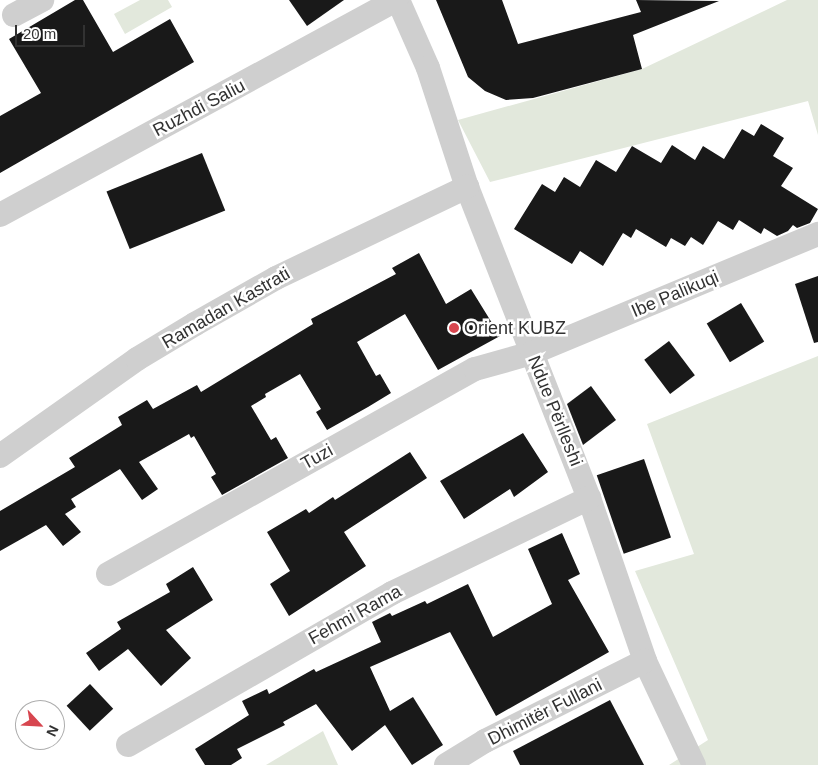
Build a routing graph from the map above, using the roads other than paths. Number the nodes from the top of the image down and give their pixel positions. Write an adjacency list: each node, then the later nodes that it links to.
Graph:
1 (42, 0): 3 (street)
2 (397, 0): 4 (street, Ndue Përlleshi); 5 (street, Ruzhdi Saliu)
3 (14, 15)
4 (467, 187): 7 (street, Ndue Përlleshi); 8 (street, Ramadan Kastrati)
5 (0, 215)
6 (818, 234): 7 (street, Ibe Palikuqi)
7 (532, 352): 9 (street, Ndue Përlleshi); 10 (street, Tuzi)
8 (0, 456)
9 (589, 498): 11 (street, Ndue Përlleshi); 12 (street, Fehmi Rama)
10 (108, 574)
11 (645, 661): 13 (street, Dhimitër Fullani); 14 (street, Ndue Përlleshi)
12 (128, 745)
13 (446, 765)
14 (694, 765)

